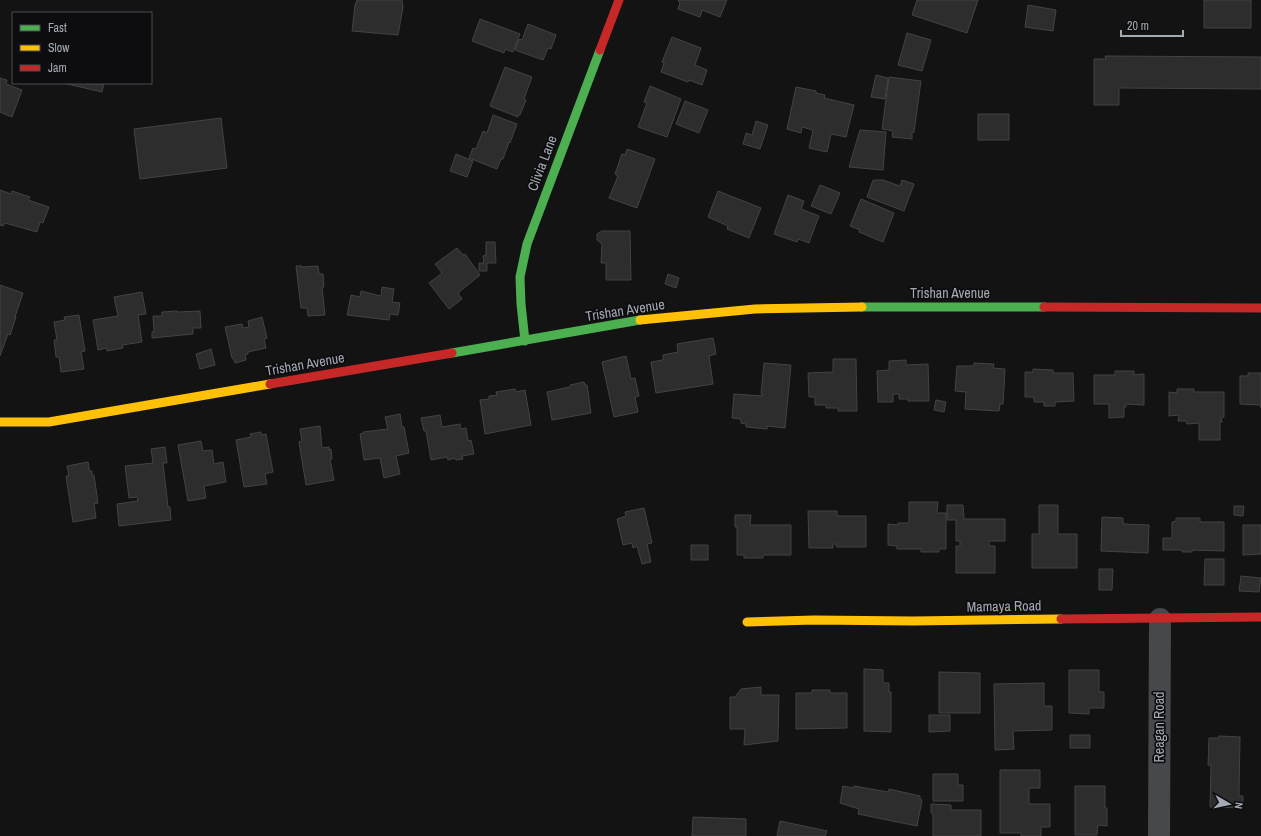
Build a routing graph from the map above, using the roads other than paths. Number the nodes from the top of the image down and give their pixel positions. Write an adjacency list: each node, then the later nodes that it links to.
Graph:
1 (619, 0): 3 (street, Clivia Lane)
2 (1261, 308): 3 (street, Trishan Avenue)
3 (525, 341): 4 (street, Trishan Avenue)
4 (0, 422)
5 (1261, 617): 6 (street, Mamaya Road)
6 (1160, 619): 7 (street, Mamaya Road); 8 (street, Reagan Road)
7 (747, 622)
8 (1159, 836)

